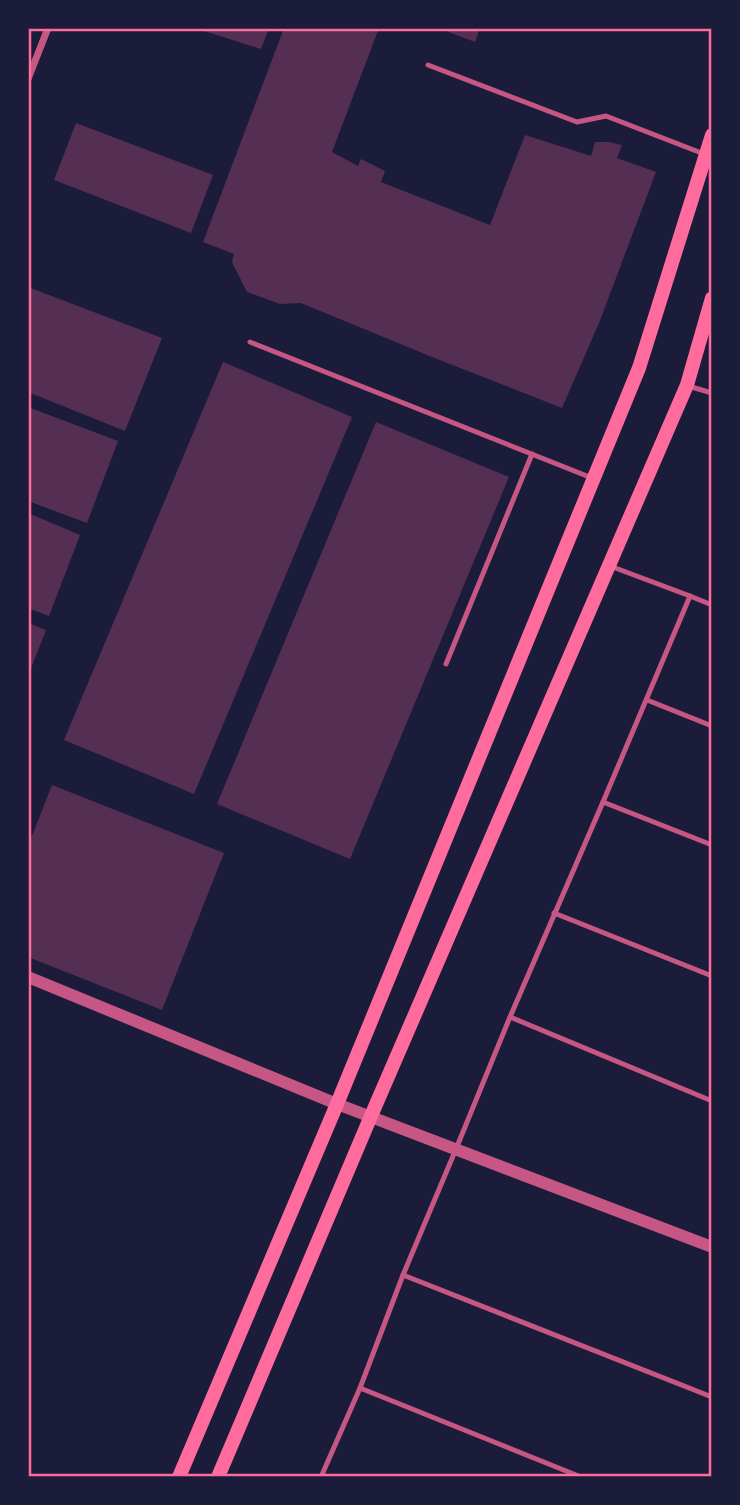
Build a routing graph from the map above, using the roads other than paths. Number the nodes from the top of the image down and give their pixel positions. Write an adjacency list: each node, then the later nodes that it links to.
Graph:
1 (48, 28): 3 (street)
2 (428, 65): 5 (lane)
3 (28, 79)
4 (712, 135): 5 (main road)
5 (706, 155): 11 (main road)
6 (712, 298): 8 (main road)
7 (250, 342): 10 (lane)
8 (687, 385): 9 (lane); 12 (main road)
9 (712, 393)
10 (532, 454): 11 (lane); 15 (lane)
11 (594, 479): 25 (main road)
12 (608, 565): 13 (lane); 26 (main road)
13 (690, 596): 14 (lane); 16 (lane)
14 (712, 605)
15 (446, 663)
16 (647, 700): 17 (lane); 18 (lane)
17 (712, 726)
18 (603, 802): 19 (lane); 20 (lane)
19 (712, 845)
20 (554, 913): 21 (lane); 23 (lane)
21 (712, 976)
22 (28, 977): 25 (street)
23 (510, 1017): 24 (lane); 27 (lane)
24 (712, 1101)
25 (337, 1104): 26 (street); 32 (main road)
26 (371, 1116): 27 (street); 33 (main road)
27 (456, 1149): 28 (street); 29 (lane)
28 (712, 1247)
29 (402, 1275): 30 (lane); 31 (lane)
30 (360, 1388): 34 (lane); 35 (lane)
31 (712, 1397)
32 (179, 1477)
33 (218, 1477)
34 (321, 1477)
35 (581, 1477)

